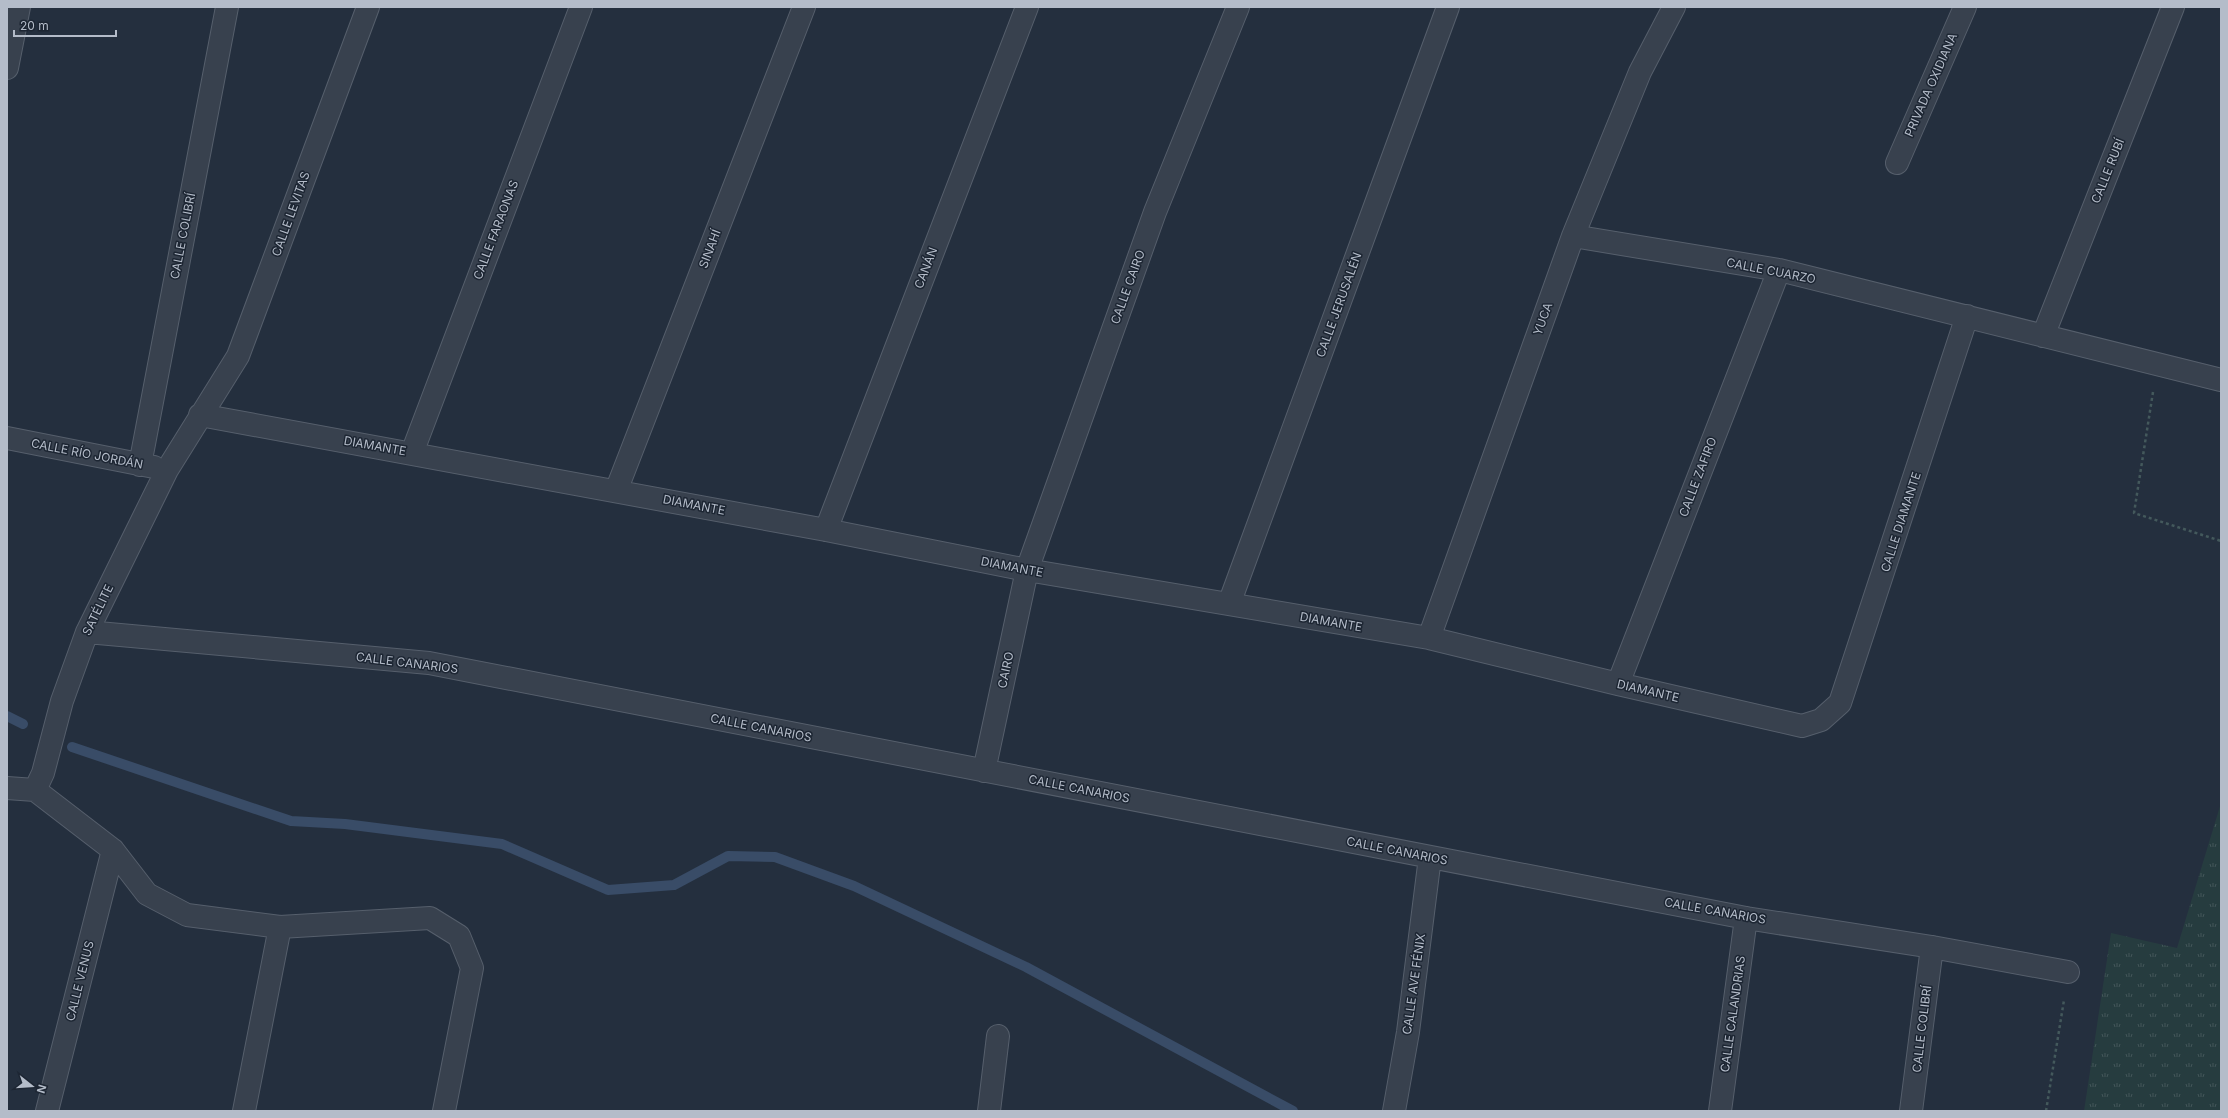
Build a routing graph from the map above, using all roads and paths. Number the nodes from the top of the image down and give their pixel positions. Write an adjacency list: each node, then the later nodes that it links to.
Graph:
1 (19, 7): 12 (street)
2 (227, 7): 23 (street, CALLE COLIBRÍ)
3 (368, 7): 20 (street, CALLE LEVITAS)
4 (581, 7): 22 (street, CALLE FARAONAS)
5 (804, 7): 25 (street, SINAHÍ)
6 (1026, 7): 26 (street, CANÁN)
7 (1238, 7): 28 (street, CALLE CAIRO)
8 (1448, 7): 29 (street, CALLE JERUSALÉN)
9 (1674, 7): 14 (street, YUCA)
10 (1965, 7): 13 (street, PRIVADA OXIDIANA)
11 (2173, 7): 17 (street, CALLE RUBÍ)
12 (7, 68)
13 (1897, 163)
14 (1573, 236): 15 (street, CALLE CUARZO); 31 (street, YUCA)
15 (1779, 270): 16 (street, CALLE CUARZO); 32 (street, CALLE ZAFIRO)
16 (1967, 316): 17 (street, CALLE CUARZO); 33 (street, CALLE DIAMANTE)
17 (2043, 336): 18 (street, CALLE CUARZO)
18 (2157, 366): 19 (street, CALLE CUARZO); 27 (path)
19 (2221, 380)
20 (200, 415): 22 (street, DIAMANTE); 24 (street, SATÉLITE)
21 (7, 438): 23 (street, CALLE RÍO JORDÁN)
22 (412, 453): 25 (street, DIAMANTE)
23 (140, 464): 24 (street, CALLE RÍO JORDÁN)
24 (167, 470): 30 (street, SATÉLITE)
25 (616, 490): 26 (street, DIAMANTE)
26 (826, 530): 28 (street, DIAMANTE)
27 (2221, 541)
28 (1027, 570): 29 (street, DIAMANTE); 34 (street, CAIRO)
29 (1229, 604): 31 (street, DIAMANTE)
30 (87, 632): 34 (street, CALLE CANARIOS); 35 (street, SATÉLITE)
31 (1429, 638): 32 (street, DIAMANTE)
32 (1618, 684): 33 (street, DIAMANTE)
33 (1821, 720)
34 (984, 771): 38 (street, CALLE CANARIOS)
35 (39, 782): 36 (street); 37 (street)
36 (7, 788)
37 (114, 850): 40 (street); 44 (street, CALLE VENUS)
38 (1430, 857): 39 (street, CALLE CANARIOS); 48 (street, CALLE AVE FÉNIX)
39 (1746, 918): 41 (street, CALLE CANARIOS); 49 (street, CALLE CALANDRIAS)
40 (280, 927): 45 (street); 46 (street)
41 (1932, 947): 42 (street, CALLE CANARIOS); 50 (street, CALLE COLIBRÍ)
42 (2068, 972): 51 (path)
43 (998, 1036): 47 (street)
44 (47, 1111)
45 (244, 1111)
46 (444, 1111)
47 (989, 1111)
48 (1394, 1111)
49 (1720, 1111)
50 (1911, 1111)
51 (2046, 1111)

